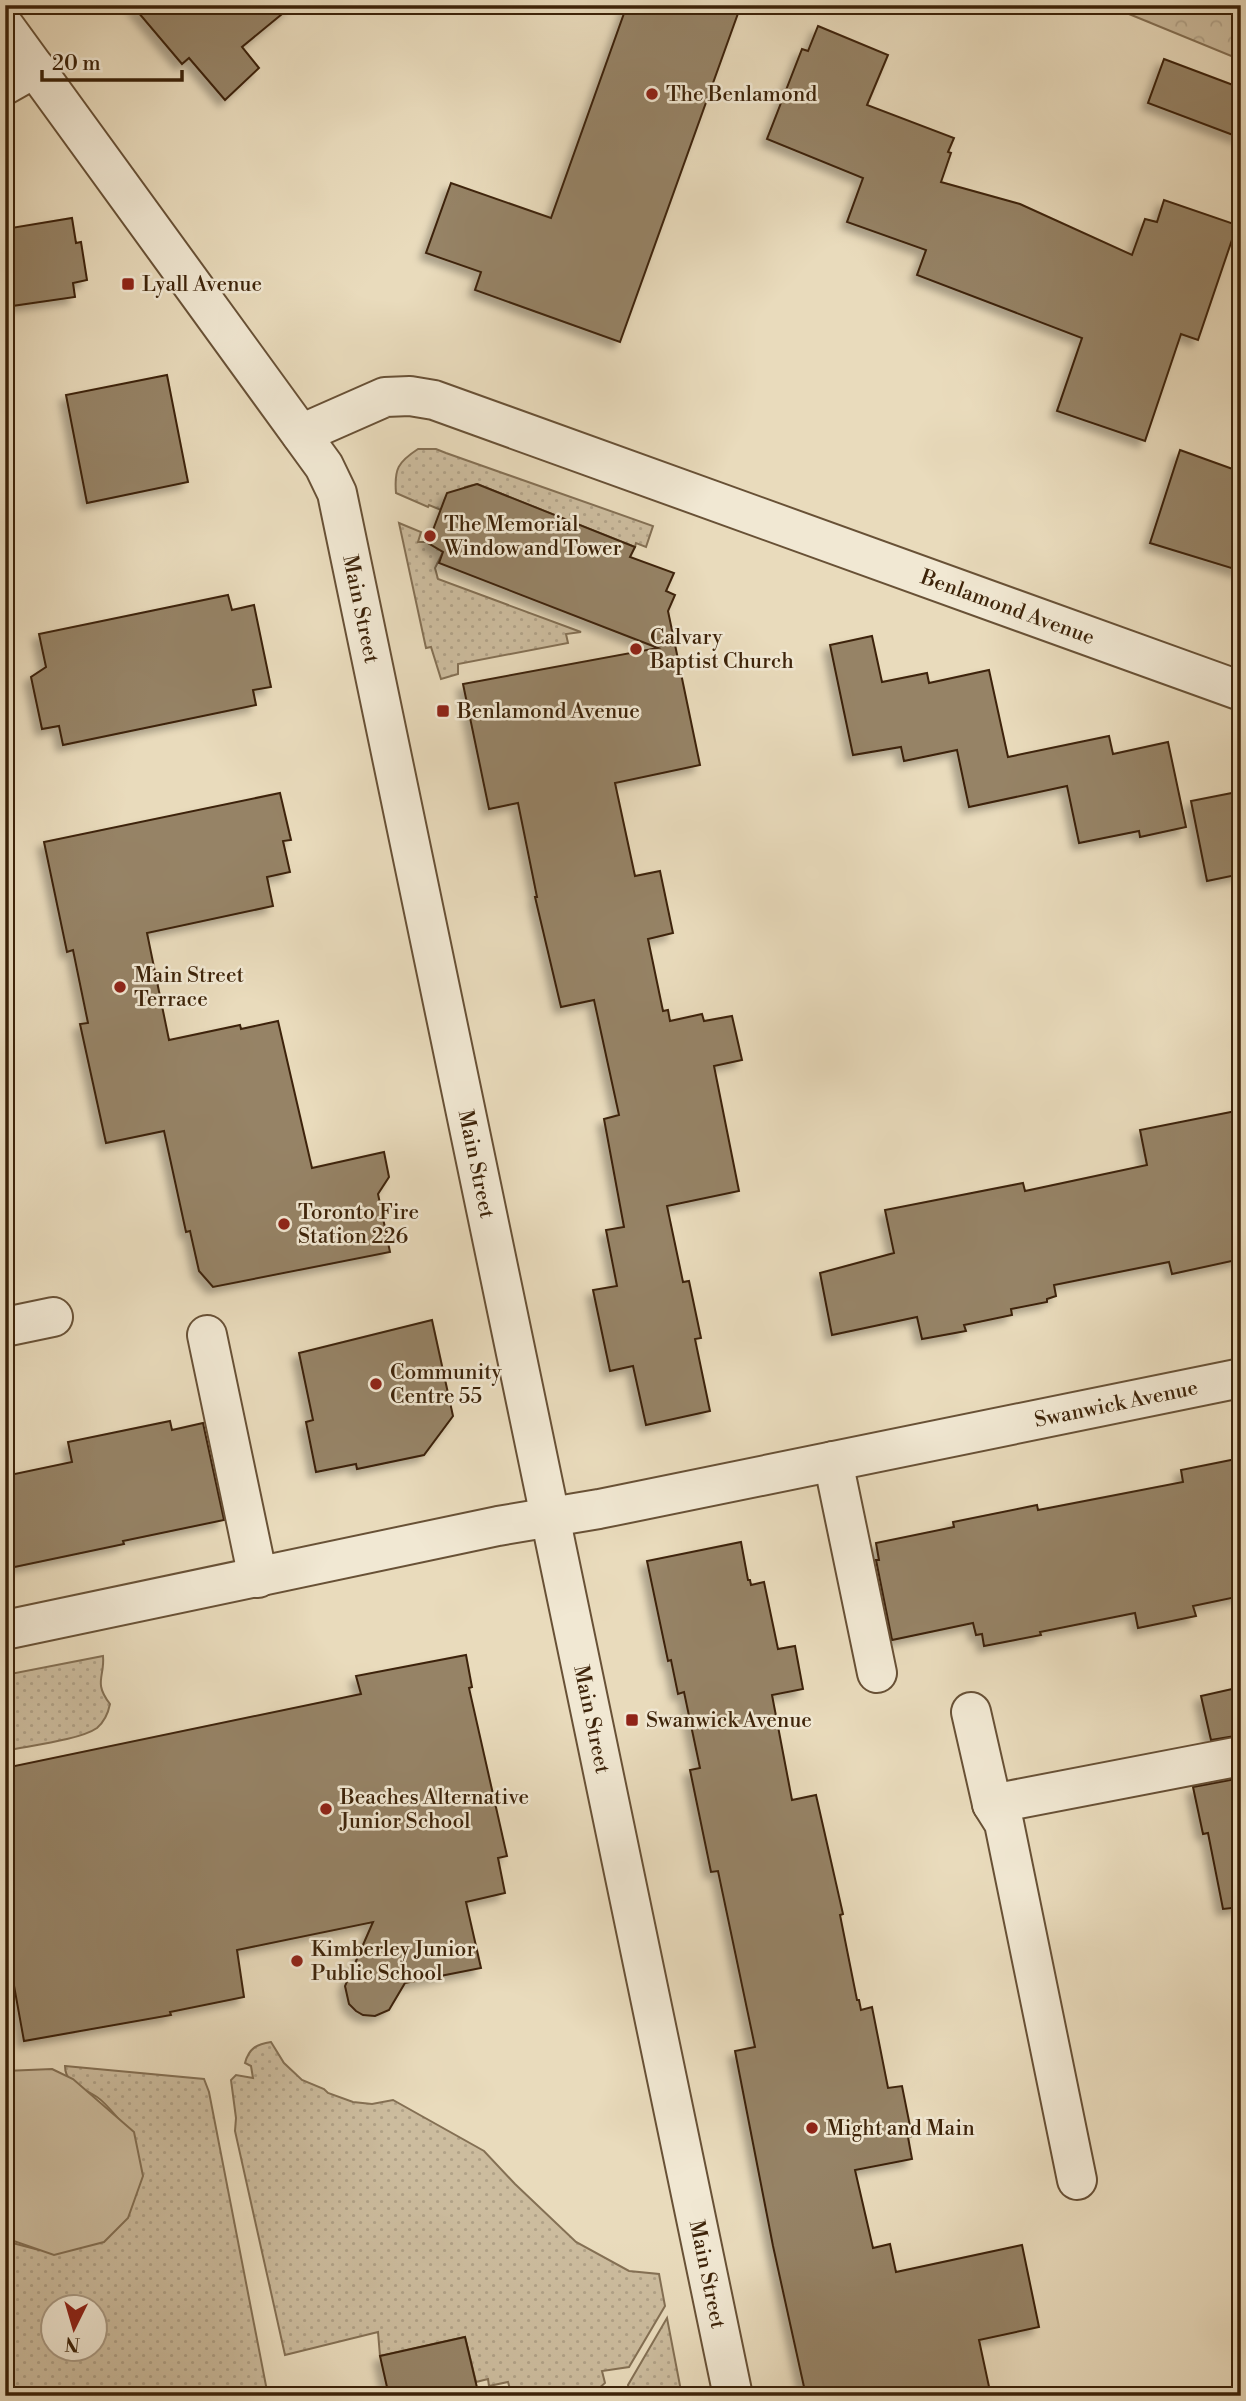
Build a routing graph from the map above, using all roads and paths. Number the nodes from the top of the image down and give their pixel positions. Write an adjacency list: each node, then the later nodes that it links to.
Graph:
1 (5, 27): 2 (street, Main Street)
2 (20, 76): 3 (street, Main Street)
3 (301, 434): 4 (street, Benlamond Avenue); 10 (street, Main Street)
4 (1241, 691)
5 (53, 1317): 6 (street)
6 (5, 1326)
7 (207, 1335): 11 (street)
8 (1241, 1378): 9 (street, Swanwick Avenue)
9 (833, 1461): 10 (street, Swanwick Avenue); 13 (street)
10 (551, 1517): 11 (street, Swanwick Avenue); 18 (street, Main Street)
11 (258, 1578): 12 (street, Swanwick Avenue)
12 (5, 1630)
13 (877, 1673)
14 (971, 1712): 16 (street)
15 (1241, 1756): 16 (street)
16 (992, 1804): 17 (street)
17 (1077, 2180)
18 (733, 2396)

